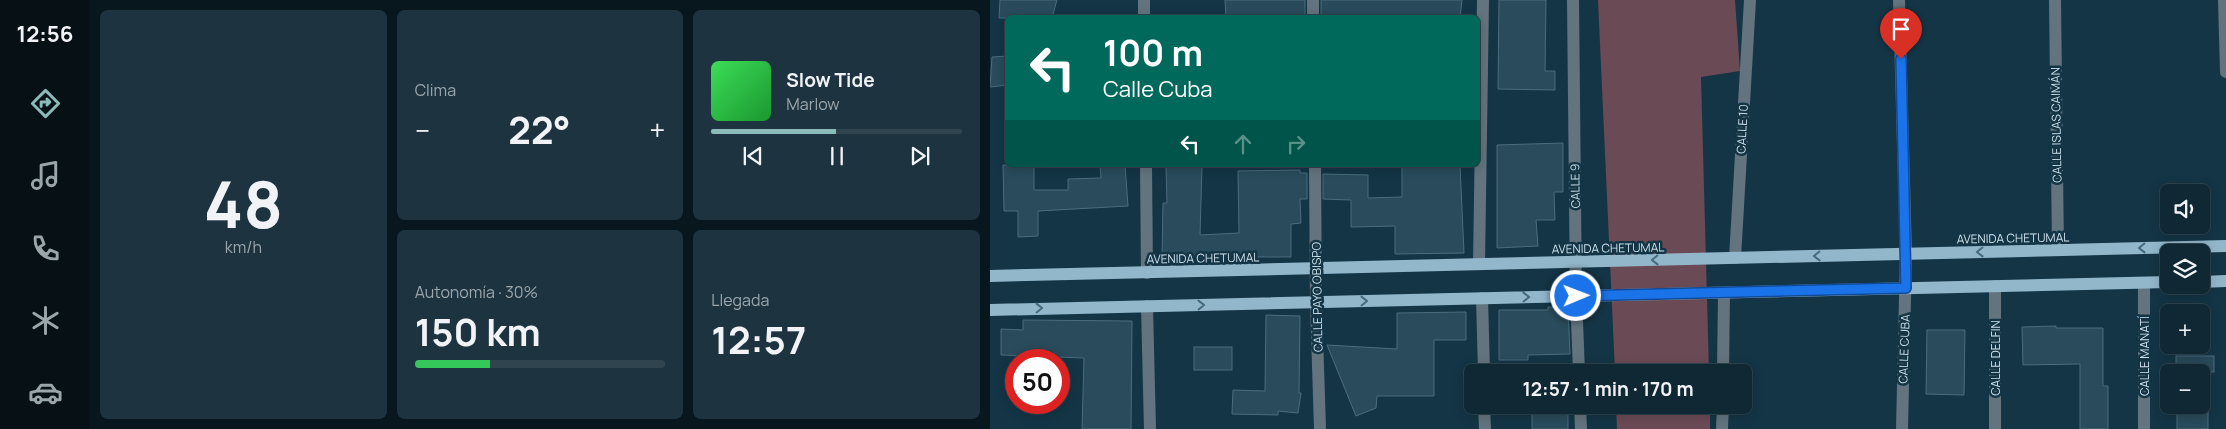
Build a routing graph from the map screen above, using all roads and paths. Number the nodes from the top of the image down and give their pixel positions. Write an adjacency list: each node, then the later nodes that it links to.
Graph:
1 (1144, 0): 9 (street)
2 (1313, 0): 10 (street)
3 (1482, 0): 19 (street)
4 (1573, 0): 18 (street, CALLE 9)
5 (1750, 0): 17 (street, CALLE 10)
6 (1900, 0): 16 (street, CALLE CUBA)
7 (2055, 0): 15 (street, CALLE ISLAS CAIMÁN)
8 (2224, 0): 11 (street)
9 (1144, 15)
10 (1313, 15)
11 (2226, 72)
12 (1146, 167): 21 (street)
13 (1315, 167): 20 (street, CALLE PAYO OBISPO)
14 (2226, 246): 15 (main road, AVENIDA CHETUMAL, one-way to 15)
15 (2058, 250): 16 (main road, AVENIDA CHETUMAL, one-way to 16)
16 (1906, 254): 17 (main road, AVENIDA CHETUMAL, one-way to 17); 28 (street, CALLE CUBA)
17 (1735, 258): 18 (main road, AVENIDA CHETUMAL, one-way to 18)
18 (1576, 262): 19 (main road, AVENIDA CHETUMAL); 30 (street, CALLE 9)
19 (1479, 264): 20 (main road, AVENIDA CHETUMAL)
20 (1316, 269): 21 (main road, AVENIDA CHETUMAL); 32 (street, CALLE PAYO OBISPO)
21 (1147, 273): 22 (main road, AVENIDA CHETUMAL)
22 (990, 276)
23 (2226, 281): 25 (main road)
24 (2160, 282): 26 (main road)
25 (2210, 282)
26 (2144, 283): 27 (main road); 48 (street, CALLE MANATÍ)
27 (1996, 286): 28 (main road); 47 (street, CALLE DELFIN)
28 (1906, 288): 29 (main road); 46 (street, CALLE CUBA)
29 (1724, 293): 30 (main road); 37 (street)
30 (1576, 296): 31 (main road, one-way to 30); 36 (street, CALLE 9)
31 (1482, 298): 32 (main road, one-way to 31); 35 (street)
32 (1316, 302): 33 (main road, one-way to 32); 42 (street, CALLE PAYO OBISPO)
33 (1147, 306): 34 (main road, one-way to 33); 41 (street)
34 (990, 310)
35 (1484, 364)
36 (1579, 364)
37 (1723, 364)
38 (1484, 414): 43 (street)
39 (1580, 414): 44 (street)
40 (1723, 414): 45 (street)
41 (1150, 429)
42 (1320, 429)
43 (1485, 429)
44 (1581, 429)
45 (1722, 429)
46 (1902, 429)
47 (1995, 429)
48 (2144, 429)

